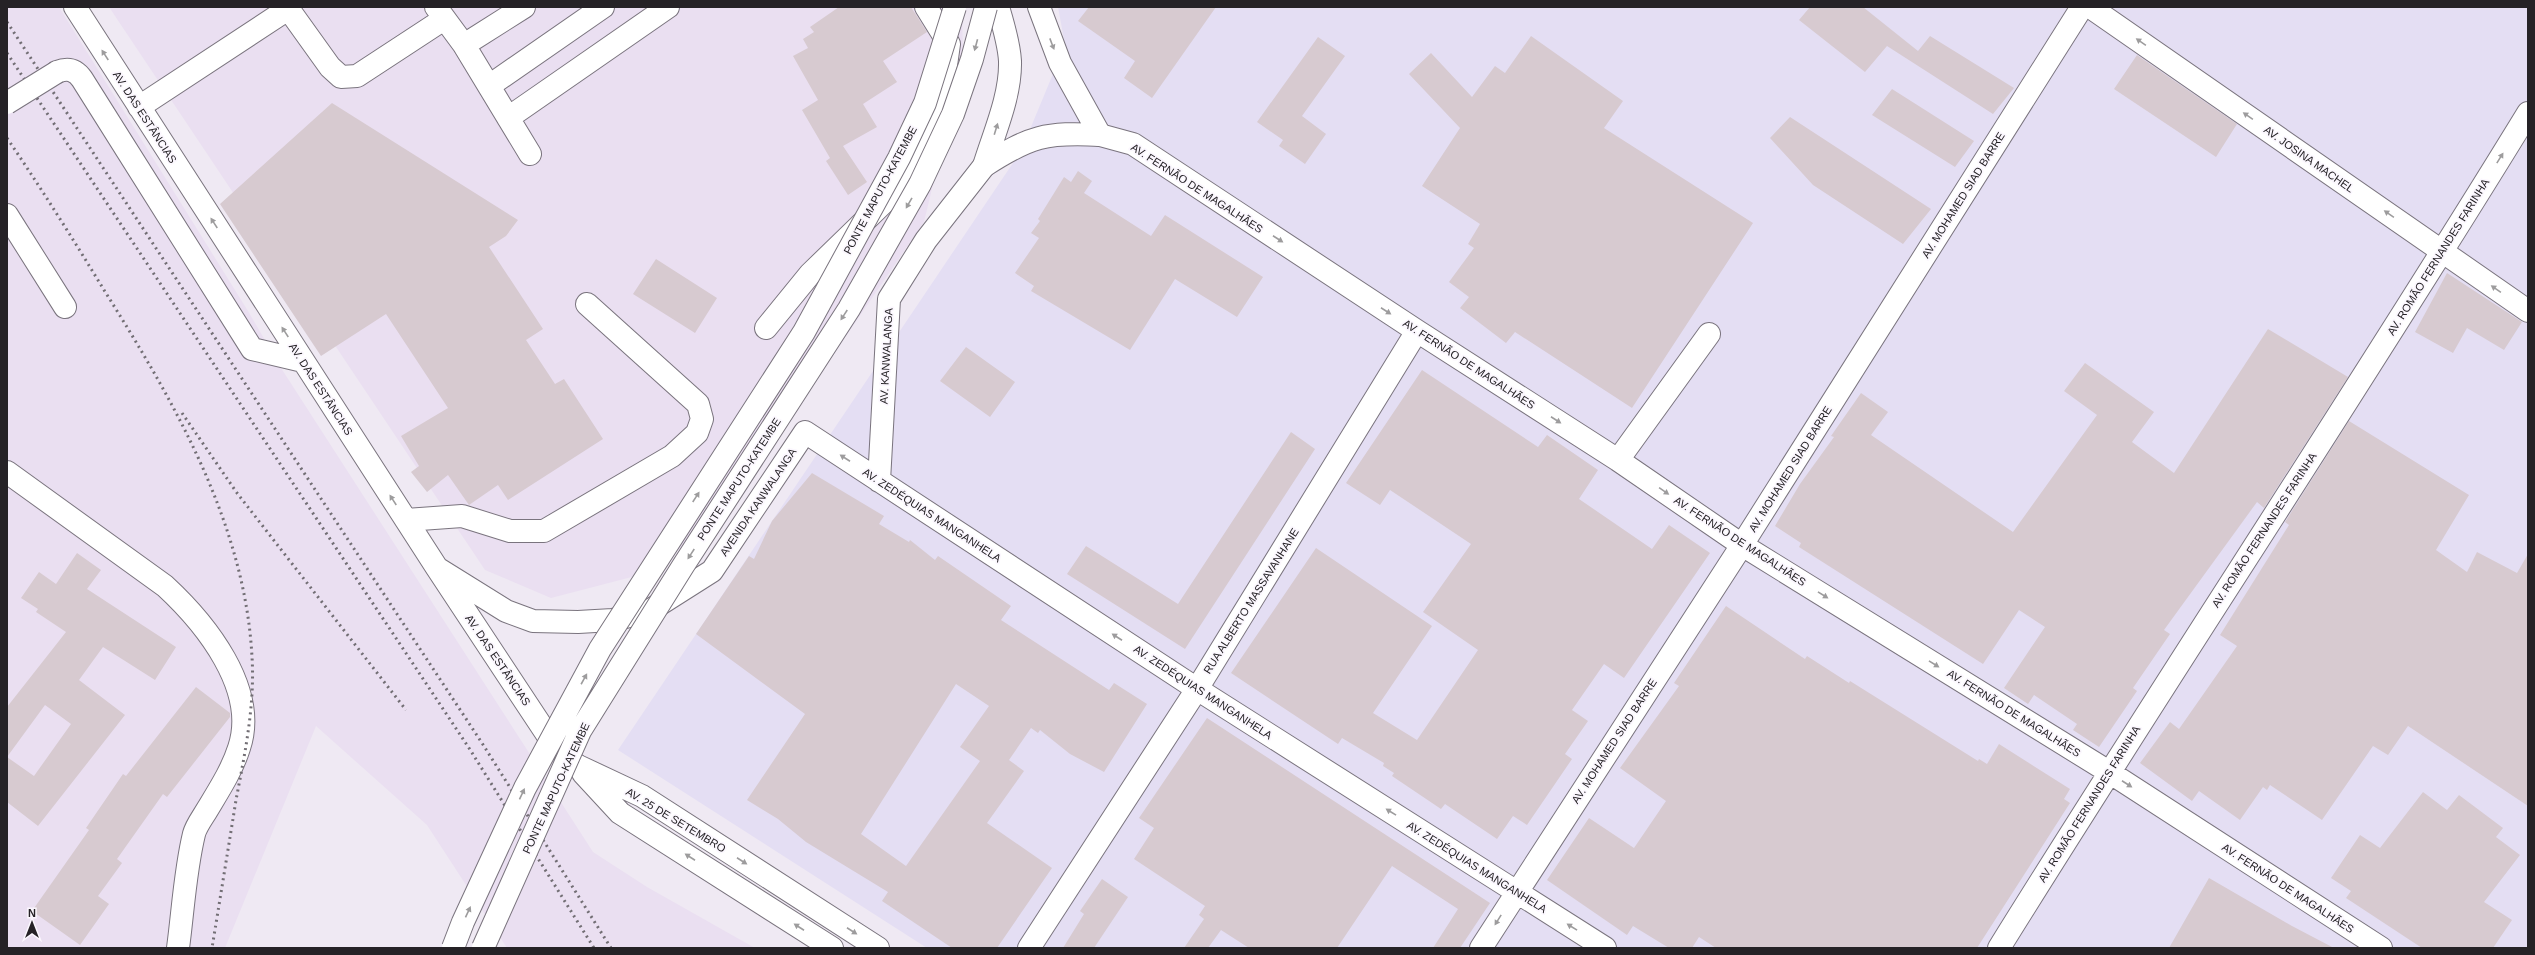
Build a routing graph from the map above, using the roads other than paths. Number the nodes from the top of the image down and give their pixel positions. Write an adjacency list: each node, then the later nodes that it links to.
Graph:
1 (75, 7): 17 (main road, AV. DAS ESTÂNCIAS, one-way to 1)
2 (524, 7): 14 (main road)
3 (603, 7): 15 (main road)
4 (668, 7): 19 (main road)
5 (926, 7): 28 (main road)
6 (955, 7): 44 (main road, PONTE MAPUTO-KATEMBE, one-way to 6, bridge)
7 (986, 7): 45 (main road, PONTE MAPUTO-KATEMBE, one-way to 45, bridge)
8 (998, 7): 22 (main road, one-way to 8)
9 (1039, 7): 20 (main road, one-way to 20)
10 (2082, 7): 37 (main road, AV. MOHAMED SIAD BARRE)
11 (2090, 7): 24 (main road, AV. JOSINA MACHEL, one-way to 11)
12 (288, 8): 13 (main road); 17 (main road)
13 (440, 13): 14 (main road)
14 (464, 45): 15 (main road)
15 (488, 86): 19 (main road)
16 (7, 103): 31 (main road, bridge)
17 (139, 107): 31 (main road, AV. DAS ESTÂNCIAS, one-way to 17)
18 (2528, 113): 24 (main road, AV. ROMÃO FERNANDES FARINHA, one-way to 18)
19 (508, 118): 21 (main road)
20 (1100, 135): 22 (main road, AV. FERNÃO DE MAGALHÃES); 29 (main road, AV. FERNÃO DE MAGALHÃES, one-way to 29)
21 (530, 154)
22 (984, 166): 35 (main road, AV. KANWALANGA)
23 (7, 215): 26 (main road)
24 (2443, 251): 27 (main road, AV. JOSINA MACHEL, one-way to 24); 41 (main road, AV. ROMÃO FERNANDES FARINHA)
25 (587, 304): 36 (main road)
26 (65, 308)
27 (2528, 311)
28 (766, 328)
29 (1417, 331): 33 (main road, AV. FERNÃO DE MAGALHÃES, one-way to 33); 39 (main road, RUA ALBERTO MASSAVANHANE)
30 (1709, 334): 33 (main road)
31 (303, 361): 36 (main road, AV. DAS ESTÂNCIAS, one-way to 31)
32 (805, 432): 35 (main road, AV. ZEDÉQUIAS MANGANHELA, one-way to 32); 38 (main road, AVENIDA KANWALANGA)
33 (1618, 460): 37 (main road, AV. FERNÃO DE MAGALHÃES, one-way to 37)
34 (7, 472): 43 (main road)
35 (879, 481): 39 (main road, AV. ZEDÉQUIAS MANGANHELA, one-way to 35)
36 (406, 520): 38 (main road, AV. DAS ESTÂNCIAS)
37 (1742, 545): 41 (main road, AV. FERNÃO DE MAGALHÃES, one-way to 41); 42 (main road, AV. MOHAMED SIAD BARRE)
38 (437, 568): 40 (main road, AV. DAS ESTÂNCIAS)
39 (1197, 689): 42 (main road, AV. ZEDÉQUIAS MANGANHELA, one-way to 39); 48 (main road, RUA ALBERTO MASSAVANHANE)
40 (576, 765): 46 (main road, AV. 25 DE SETEMBRO, one-way to 40); 47 (main road, AV. 25 DE SETEMBRO, one-way to 47)
41 (2109, 772): 51 (main road, AV. ROMÃO FERNANDES FARINHA); 52 (main road, AV. FERNÃO DE MAGALHÃES, one-way to 52)
42 (1516, 892): 49 (main road, AV. MOHAMED SIAD BARRE, one-way to 49); 50 (main road, AV. ZEDÉQUIAS MANGANHELA, one-way to 42)
43 (178, 948)
44 (454, 948)
45 (483, 948)
46 (832, 948)
47 (878, 948)
48 (1029, 948)
49 (1480, 948)
50 (1605, 948)
51 (1999, 948)
52 (2381, 948)

